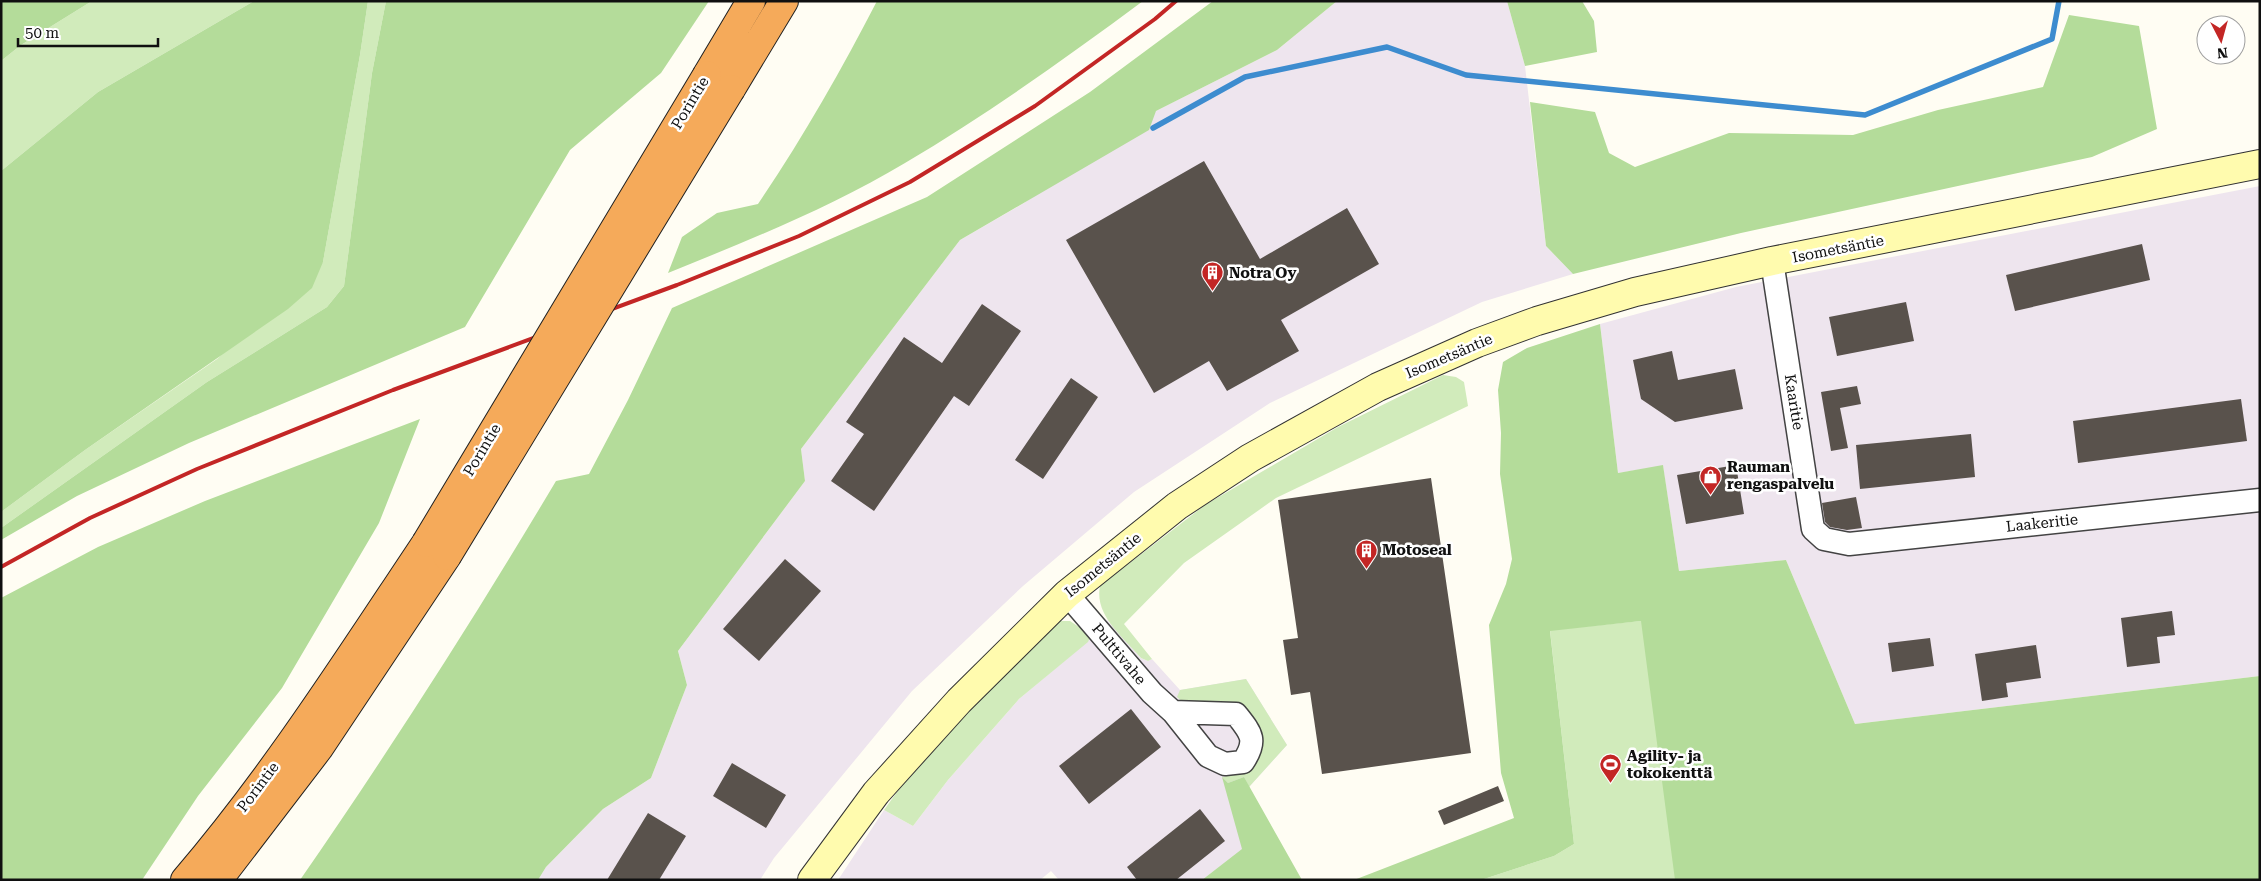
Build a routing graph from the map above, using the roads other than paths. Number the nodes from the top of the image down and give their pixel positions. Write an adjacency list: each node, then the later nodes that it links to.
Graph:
1 (752, 1): 7 (highway, Porintie, bridge)
2 (784, 1): 7 (highway, Porintie, bridge)
3 (2260, 164): 4 (main road, Isometsäntie)
4 (1772, 261): 6 (street, Kaaritie); 8 (main road, Isometsäntie)
5 (2260, 500): 6 (street, Laakeritie)
6 (1824, 539)
7 (437, 550): 10 (highway, Porintie); 11 (highway, Porintie)
8 (1068, 594): 9 (street, Pulttivahe); 12 (main road, Isometsäntie)
9 (1173, 712)
10 (185, 880)
11 (218, 880)
12 (812, 880)

